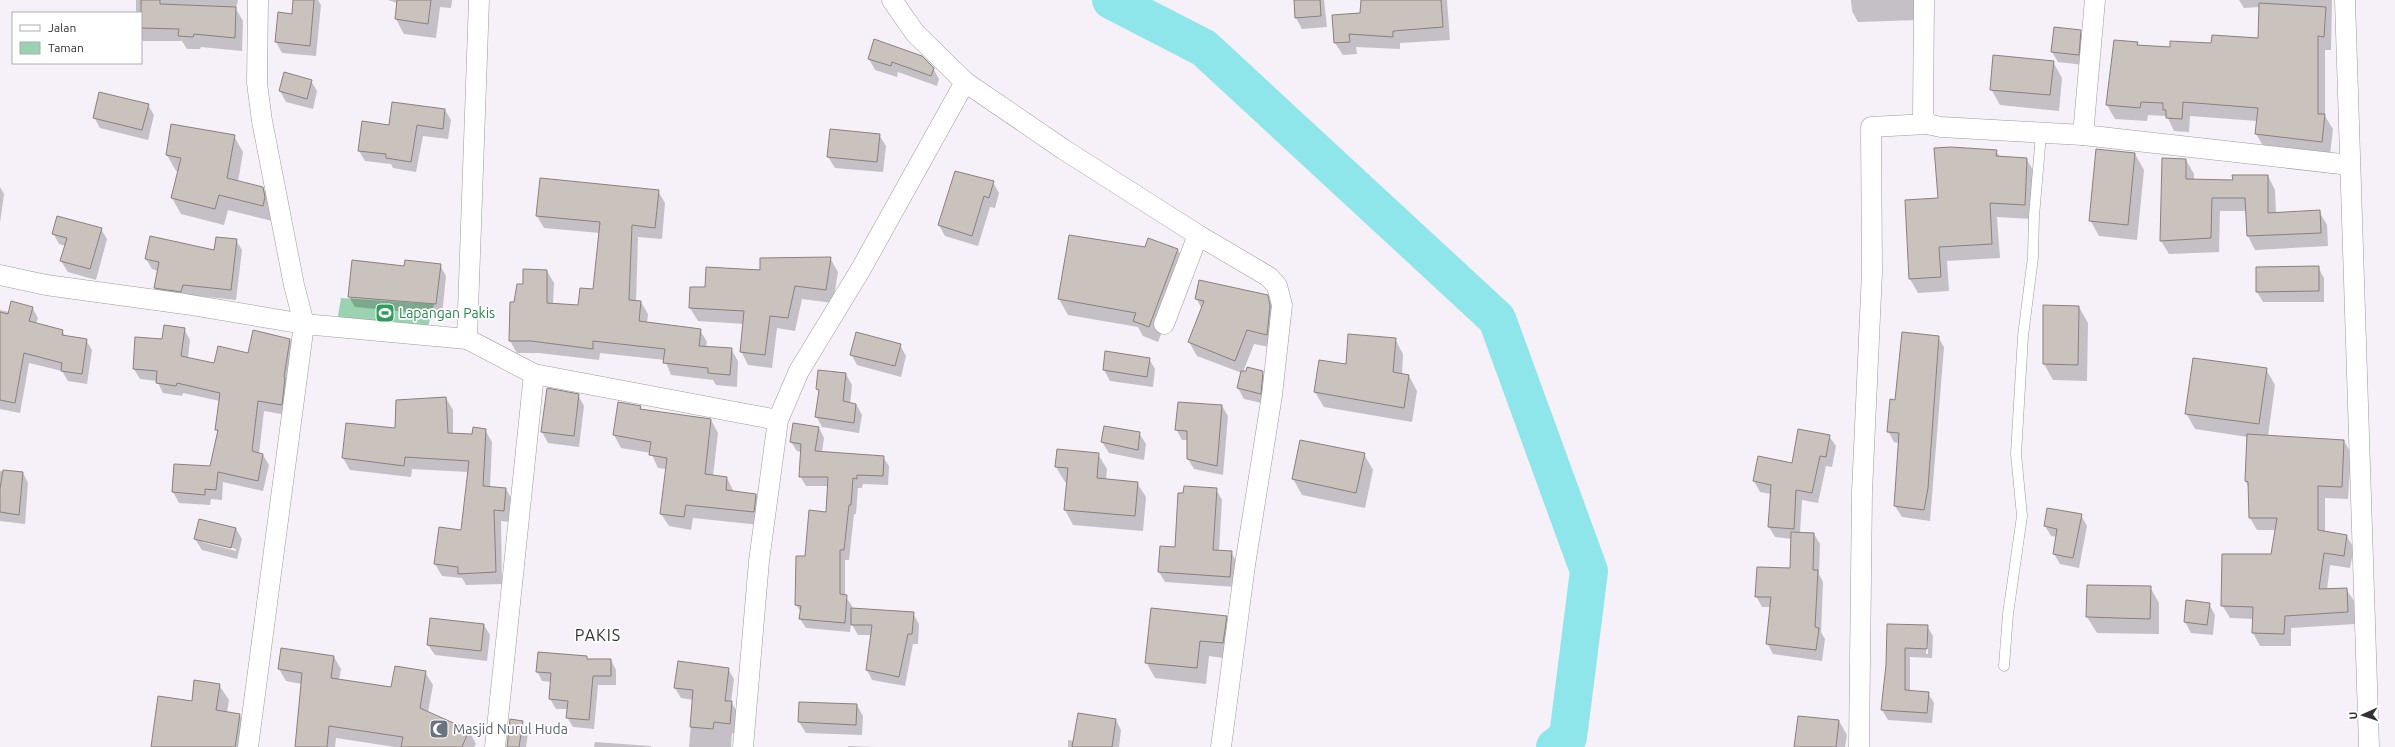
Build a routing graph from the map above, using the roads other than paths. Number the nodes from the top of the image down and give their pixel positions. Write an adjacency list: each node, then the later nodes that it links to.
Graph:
1 (258, 0): 14 (street)
2 (479, 0): 16 (street)
3 (892, 0): 7 (street)
4 (1924, 0): 8 (street)
5 (2095, 0): 10 (street)
6 (2345, 0): 11 (street)
7 (965, 82): 12 (street); 18 (street)
8 (1927, 124): 9 (street); 24 (street)
9 (2042, 134): 10 (street); 19 (lane)
10 (2083, 135): 11 (street)
11 (2350, 165): 25 (street)
12 (1198, 235): 15 (street); 23 (street)
13 (0, 276): 14 (street)
14 (304, 324): 16 (street); 20 (street)
15 (1164, 324)
16 (467, 339): 17 (street)
17 (534, 374): 18 (street); 21 (street)
18 (778, 420): 22 (street)
19 (2004, 666)
20 (248, 747)
21 (495, 747)
22 (743, 747)
23 (1221, 747)
24 (1859, 747)
25 (2369, 747)

